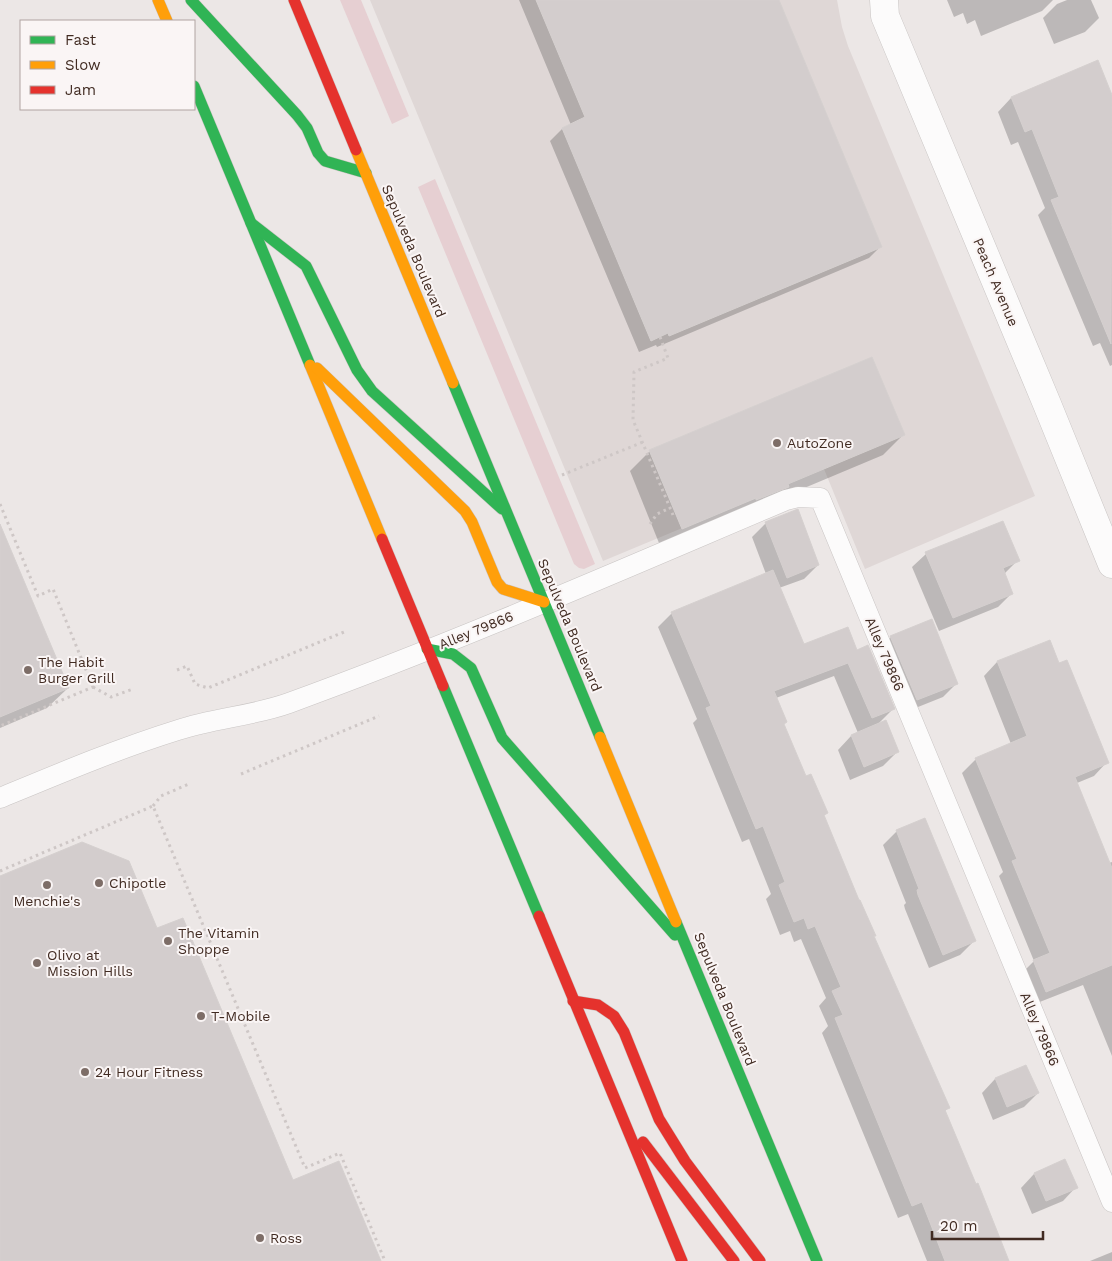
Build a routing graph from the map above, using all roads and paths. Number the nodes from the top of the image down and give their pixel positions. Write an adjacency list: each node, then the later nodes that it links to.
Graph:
1 (158, 0): 5 (main road)
2 (191, 0): 7 (main road)
3 (294, 0): 7 (main road, Sepulveda Boulevard)
4 (884, 0): 16 (street, Peach Avenue)
5 (167, 20)
6 (195, 88): 8 (main road)
7 (366, 173): 14 (main road, Sepulveda Boulevard)
8 (250, 222): 10 (main road); 14 (main road)
9 (660, 337): 11 (path)
10 (308, 360): 17 (main road); 19 (main road)
11 (642, 442): 12 (path); 15 (path)
12 (562, 475)
13 (0, 504): 21 (path)
14 (508, 514): 17 (main road, Sepulveda Boulevard)
15 (676, 523)
16 (1112, 564)
17 (544, 602): 19 (lane, Alley 79866); 30 (main road, Sepulveda Boulevard); 33 (lane, Alley 79866)
18 (344, 632): 20 (path)
19 (427, 650): 27 (lane, Alley 79866); 30 (main road); 31 (main road)
20 (177, 670)
21 (93, 687): 22 (path); 24 (path)
22 (132, 689)
23 (379, 716): 25 (path)
24 (0, 726)
25 (241, 774)
26 (191, 784): 28 (path)
27 (0, 798)
28 (153, 806): 29 (path); 34 (path)
29 (0, 871)
30 (689, 951): 38 (main road, Sepulveda Boulevard)
31 (573, 1001): 32 (main road); 37 (main road)
32 (619, 1111): 35 (main road); 36 (main road)
33 (1112, 1202)
34 (385, 1261)
35 (682, 1261)
36 (734, 1261)
37 (760, 1261)
38 (817, 1261)

